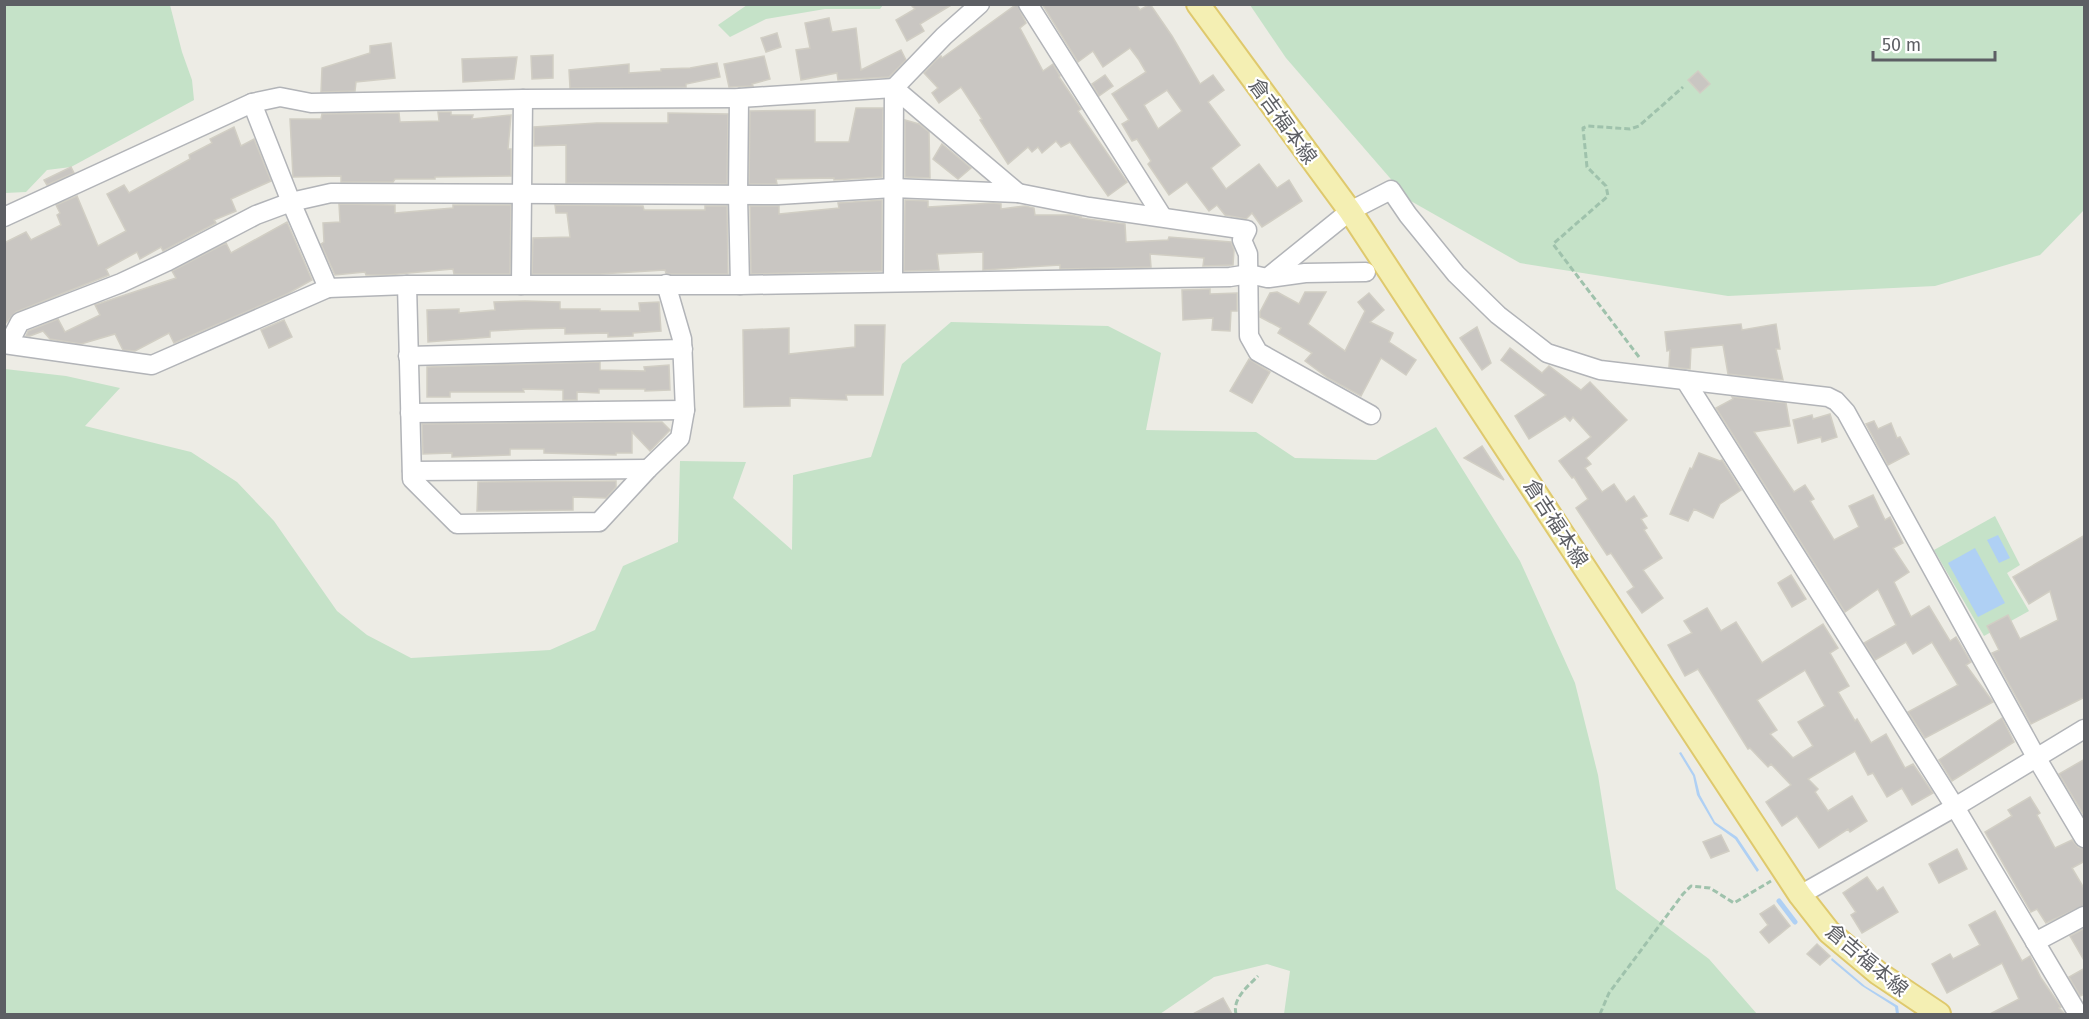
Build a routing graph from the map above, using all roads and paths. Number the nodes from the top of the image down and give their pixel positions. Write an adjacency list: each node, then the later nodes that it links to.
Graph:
1 (980, 4): 5 (street)
2 (1028, 4): 15 (street)
3 (1198, 4): 14 (main road, 倉吉福本線)
4 (1683, 87): 29 (path)
5 (894, 88): 6 (street); 9 (street); 11 (street)
6 (739, 98): 7 (street); 12 (street)
7 (523, 99): 8 (street); 10 (street)
8 (252, 104): 13 (street); 16 (street)
9 (893, 188): 11 (street); 12 (street); 20 (street)
10 (522, 193): 12 (street); 13 (street); 23 (street)
11 (1018, 193): 15 (street)
12 (738, 195): 24 (street)
13 (291, 202): 25 (street); 26 (street)
14 (1350, 211): 19 (street); 29 (street); 40 (main road, 倉吉福本線)
15 (1162, 216): 18 (street)
16 (4, 217)
17 (1366, 272): 19 (street)
18 (1249, 274): 19 (street); 20 (street); 33 (street)
19 (1267, 278)
20 (893, 282): 24 (street)
21 (666, 284): 23 (street); 24 (street); 27 (street)
22 (407, 285): 23 (street); 25 (street); 28 (street)
23 (521, 285)
24 (740, 285)
25 (328, 288): 26 (street)
26 (7, 343)
27 (683, 349): 28 (street); 31 (street)
28 (408, 356): 32 (street)
29 (1650, 375): 30 (street)
30 (1685, 380): 37 (street); 38 (street)
31 (685, 410): 32 (street); 34 (street)
32 (410, 413): 35 (street)
33 (1371, 415)
34 (648, 469): 35 (street); 35 (street)
35 (412, 471)
36 (2085, 729): 37 (street)
37 (2036, 757): 38 (street); 39 (street)
38 (1955, 807): 41 (street); 43 (street)
39 (2085, 838)
40 (1785, 873): 41 (main road, 倉吉福本線); 46 (path)
41 (1800, 895): 47 (main road, 倉吉福本線)
42 (2085, 916): 43 (street)
43 (2035, 942): 48 (street)
44 (1258, 976): 45 (path)
45 (1236, 1014)
46 (1600, 1014)
47 (1939, 1014)
48 (2078, 1014)

